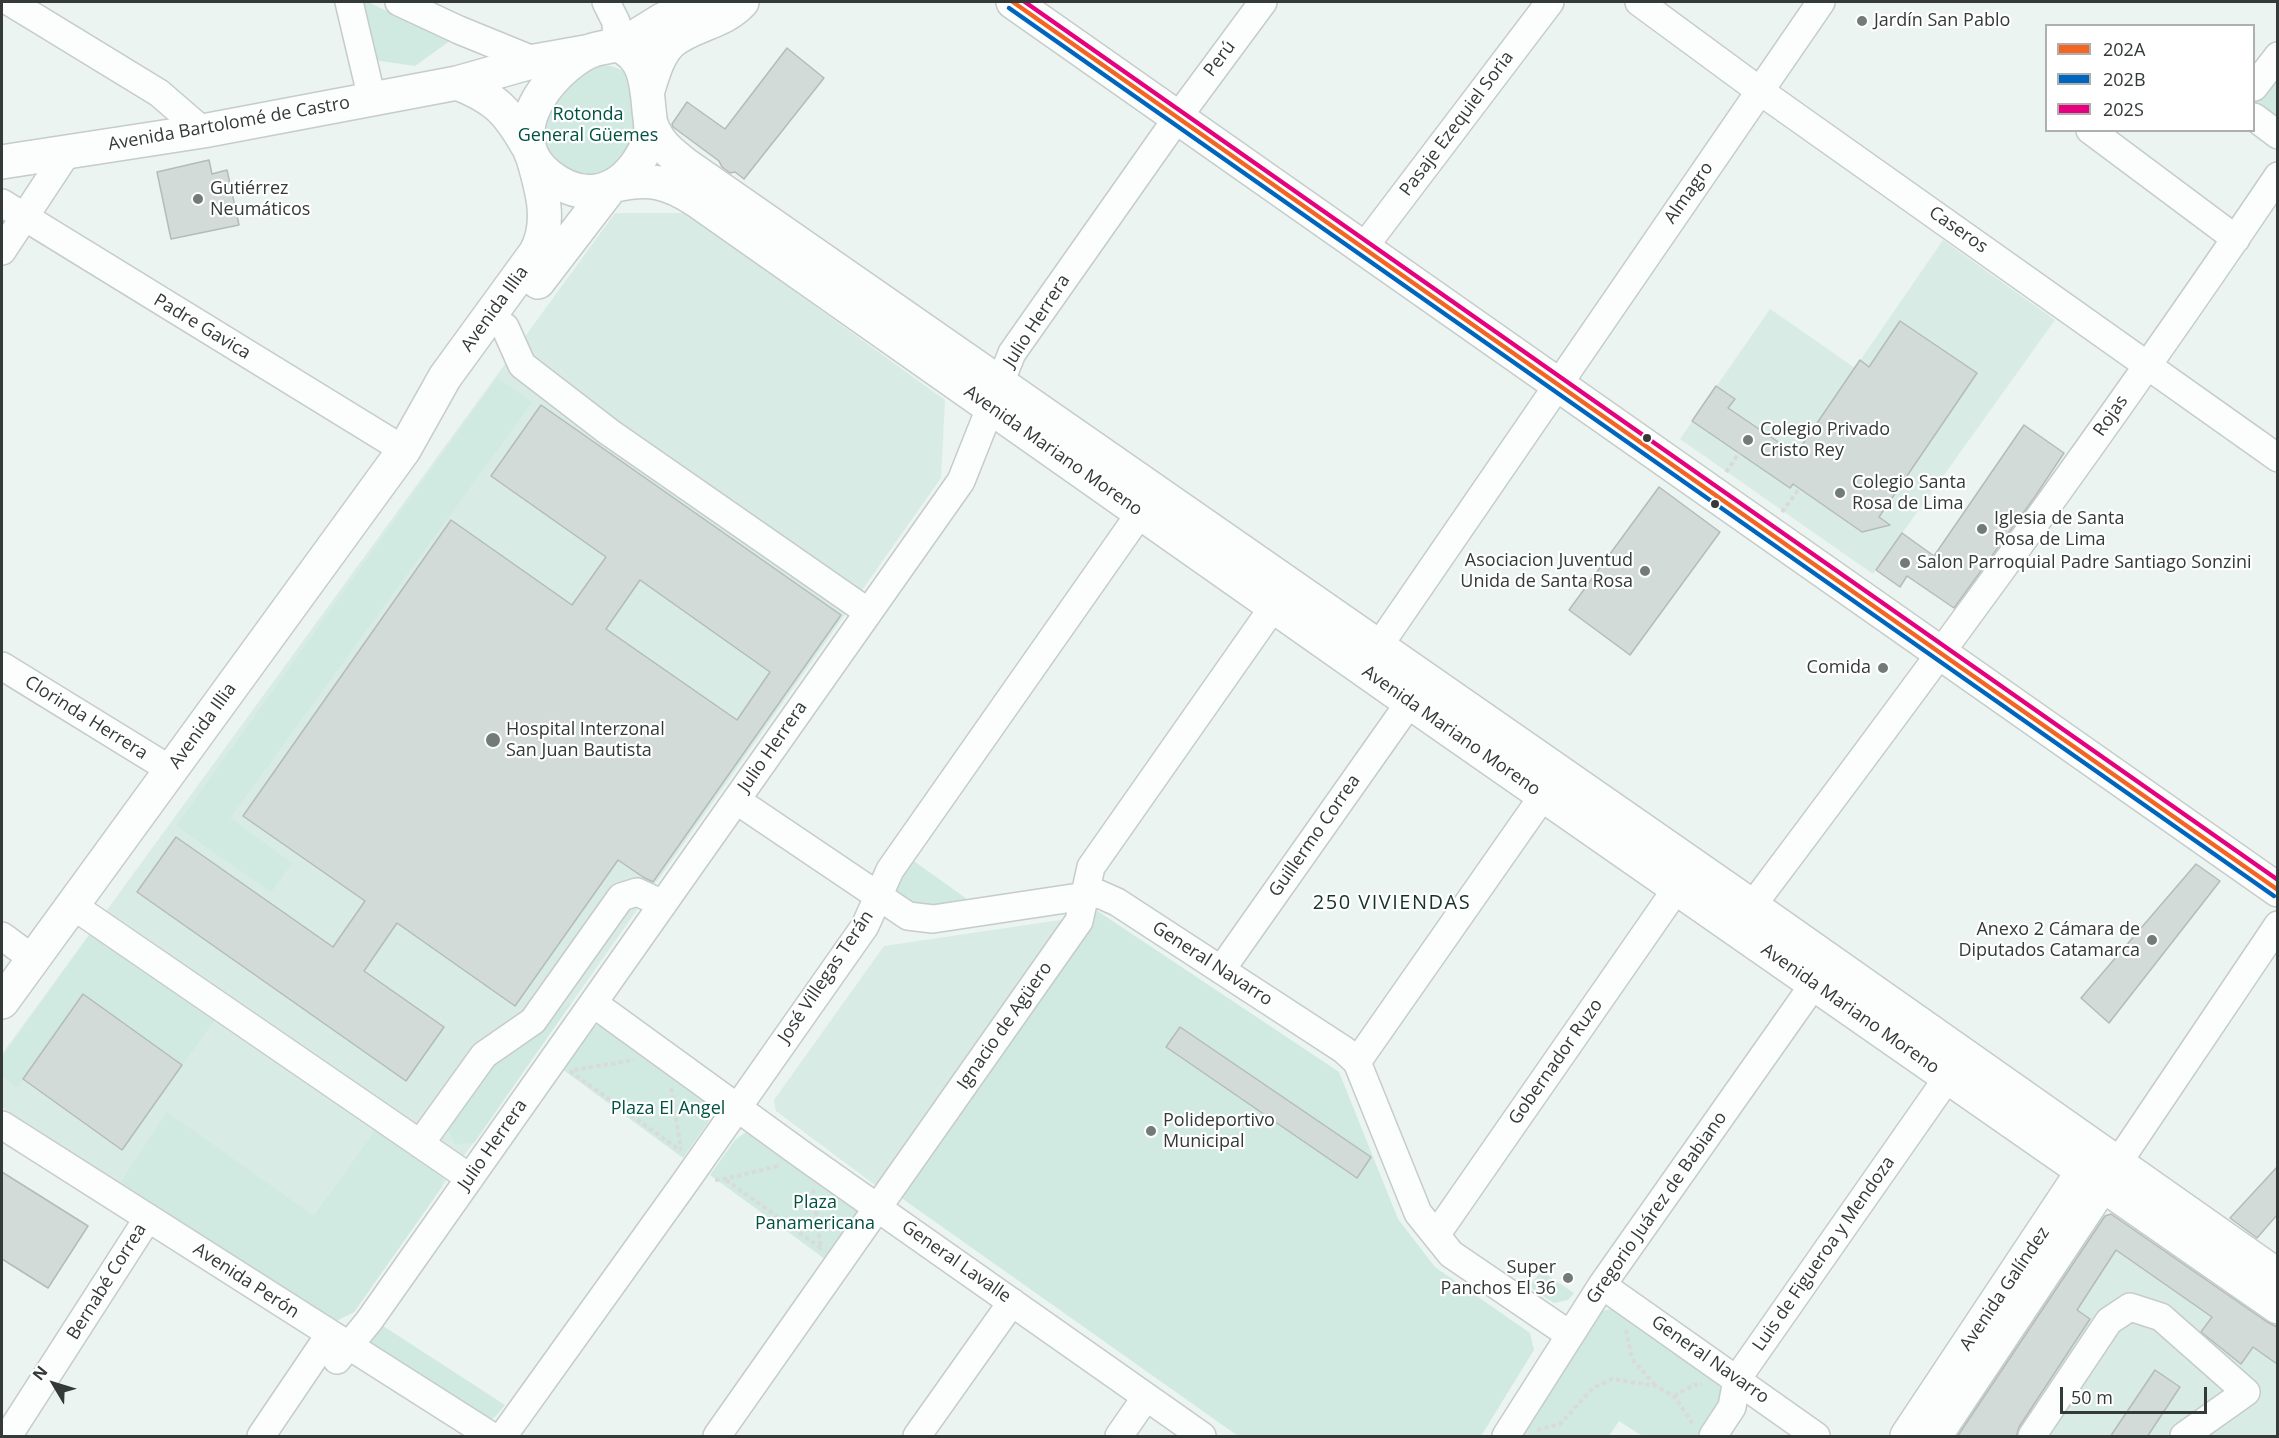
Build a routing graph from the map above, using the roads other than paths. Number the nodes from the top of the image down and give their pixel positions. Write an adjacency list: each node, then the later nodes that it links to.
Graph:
1 (10, 2): 23 (street)
2 (349, 2): 19 (street)
3 (399, 2): 14 (street)
4 (606, 2): 12 (street)
5 (704, 2): 12 (main road)
6 (742, 2): 17 (main road)
7 (1013, 2): 20 (main road)
8 (1263, 2): 20 (street, Perú)
9 (1550, 2): 34 (street, Pasaje Ezequiel Soria)
10 (1639, 2): 18 (street, Caseros)
11 (1821, 2): 18 (street, Almagro)
12 (609, 47): 14 (main road, Avenida Bartolomé de Castro); 17 (main road); 27 (main road)
13 (2277, 56): 16 (street)
14 (535, 62): 15 (main road, Avenida Bartolomé de Castro)
15 (457, 83): 19 (main road, Avenida Bartolomé de Castro); 27 (main road)
16 (2255, 84)
17 (648, 90): 22 (main road)
18 (1760, 90): 37 (street, Caseros); 38 (street, Almagro)
19 (372, 99): 23 (main road, Avenida Bartolomé de Castro)
20 (1178, 117): 34 (main road); 39 (street, Julio Herrera)
21 (2255, 118): 25 (street)
22 (651, 124): 30 (main road); 39 (main road, Avenida Mariano Moreno)
23 (203, 131): 26 (main road, Avenida Bartolomé de Castro)
24 (2093, 132): 33 (street)
25 (2277, 135)
26 (68, 151): 28 (main road, Avenida Bartolomé de Castro); 32 (street)
27 (530, 151): 30 (main road); 40 (main road, Avenida Illia)
28 (2, 162)
29 (2277, 176): 33 (street, Rojas)
30 (613, 186): 36 (main road, Avenida Illia); 39 (main road, Avenida Mariano Moreno)
31 (2, 203): 32 (street, Padre Gavica)
32 (24, 218): 35 (street); 40 (street, Padre Gavica)
33 (2236, 238): 37 (street, Rojas)
34 (1364, 247): 38 (main road)
35 (2, 251)
36 (505, 327): 40 (main road, Avenida Illia); 44 (street)
37 (2147, 364): 41 (street, Caseros); 46 (street, Rojas)
38 (1557, 383): 45 (street); 46 (main road)
39 (996, 395): 42 (main road, Avenida Mariano Moreno); 44 (street, Julio Herrera); 45 (main road, Avenida Mariano Moreno)
40 (404, 450): 49 (main road, Avenida Illia)
41 (2277, 458)
42 (1141, 512): 43 (main road, Avenida Mariano Moreno); 55 (street, José Villegas Terán)
43 (1274, 606): 48 (main road, Avenida Mariano Moreno); 54 (street, Ignacio de Agüero)
44 (868, 612): 51 (street, Julio Herrera)
45 (1378, 647): 58 (main road, Avenida Mariano Moreno)
46 (1941, 654): 53 (main road); 58 (street)
47 (2, 666): 49 (street, Clorinda Herrera)
48 (1410, 702): 50 (main road, Avenida Mariano Moreno); 62 (street, Guillermo Correa)
49 (171, 770): 57 (main road, Avenida Illia)
50 (1543, 796): 52 (main road, Avenida Mariano Moreno); 66 (street)
51 (736, 800): 55 (street, General Navarro); 56 (street, Julio Herrera)
52 (1677, 888): 63 (main road, Avenida Mariano Moreno); 76 (street, Gobernador Ruzo)
53 (2277, 890)
54 (1084, 897): 55 (street, General Navarro); 62 (street, General Navarro); 74 (street, Ignacio de Agüero)
55 (878, 898): 68 (street, José Villegas Terán)
56 (663, 904): 65 (street, Julio Herrera); 70 (street)
57 (72, 905): 61 (main road, Avenida Illia); 70 (street)
58 (1752, 906): 72 (main road, Avenida Mariano Moreno)
59 (2277, 925): 72 (street, Avenida Galíndez)
60 (2, 936): 61 (street)
61 (33, 959): 64 (main road, Avenida Illia)
62 (1221, 970): 66 (street, General Navarro)
63 (1814, 984): 67 (main road, Avenida Mariano Moreno); 78 (street, Gregorio Juárez de Babiano)
64 (2, 1002)
65 (593, 1003): 68 (street, General Lavalle); 73 (street, Julio Herrera)
66 (1358, 1062): 76 (street)
67 (1948, 1077): 72 (main road, Avenida Mariano Moreno); 83 (street, Luis de Figueroa y Mendoza)
68 (737, 1108): 74 (street, General Lavalle); 91 (street, José Villegas Terán)
69 (2, 1125): 75 (street, Avenida Perón)
70 (420, 1144): 73 (street)
71 (2, 1146): 75 (street, Avenida Perón)
72 (2101, 1173): 77 (main road, Avenida Mariano Moreno); 80 (main road, Avenida Mariano Moreno); 98 (main road, Avenida Galíndez); 99 (main road, Avenida Galíndez)
73 (470, 1178): 82 (street, Julio Herrera)
74 (877, 1206): 79 (street, General Lavalle); 92 (street, Ignacio de Agüero)
75 (143, 1225): 82 (street, Avenida Perón); 87 (street, Bernabé Correa)
76 (1436, 1235): 81 (street)
77 (2277, 1276)
78 (1602, 1285): 81 (street, Gregorio Juárez de Babiano); 83 (street, General Navarro)
79 (1012, 1302): 84 (street, General Lavalle); 93 (street)
80 (2277, 1307)
81 (1570, 1335): 96 (street, Gregorio Juárez de Babiano)
82 (334, 1347): 88 (street, Julio Herrera); 89 (street, Avenida Perón); 90 (street, Avenida Perón)
83 (1724, 1381): 85 (street, Luis de Figueroa y Mendoza); 97 (street, General Navarro)
84 (1146, 1397): 94 (street); 95 (street, General Lavalle)
85 (1703, 1431)
86 (2187, 1436): 100 (street)
87 (8, 1437)
88 (261, 1437)
89 (457, 1437)
90 (491, 1437)
91 (503, 1437)
92 (717, 1437)
93 (917, 1437)
94 (1119, 1437)
95 (1202, 1437)
96 (1506, 1437)
97 (1816, 1437)
98 (1907, 1437)
99 (1935, 1437)
100 (2032, 1437)

